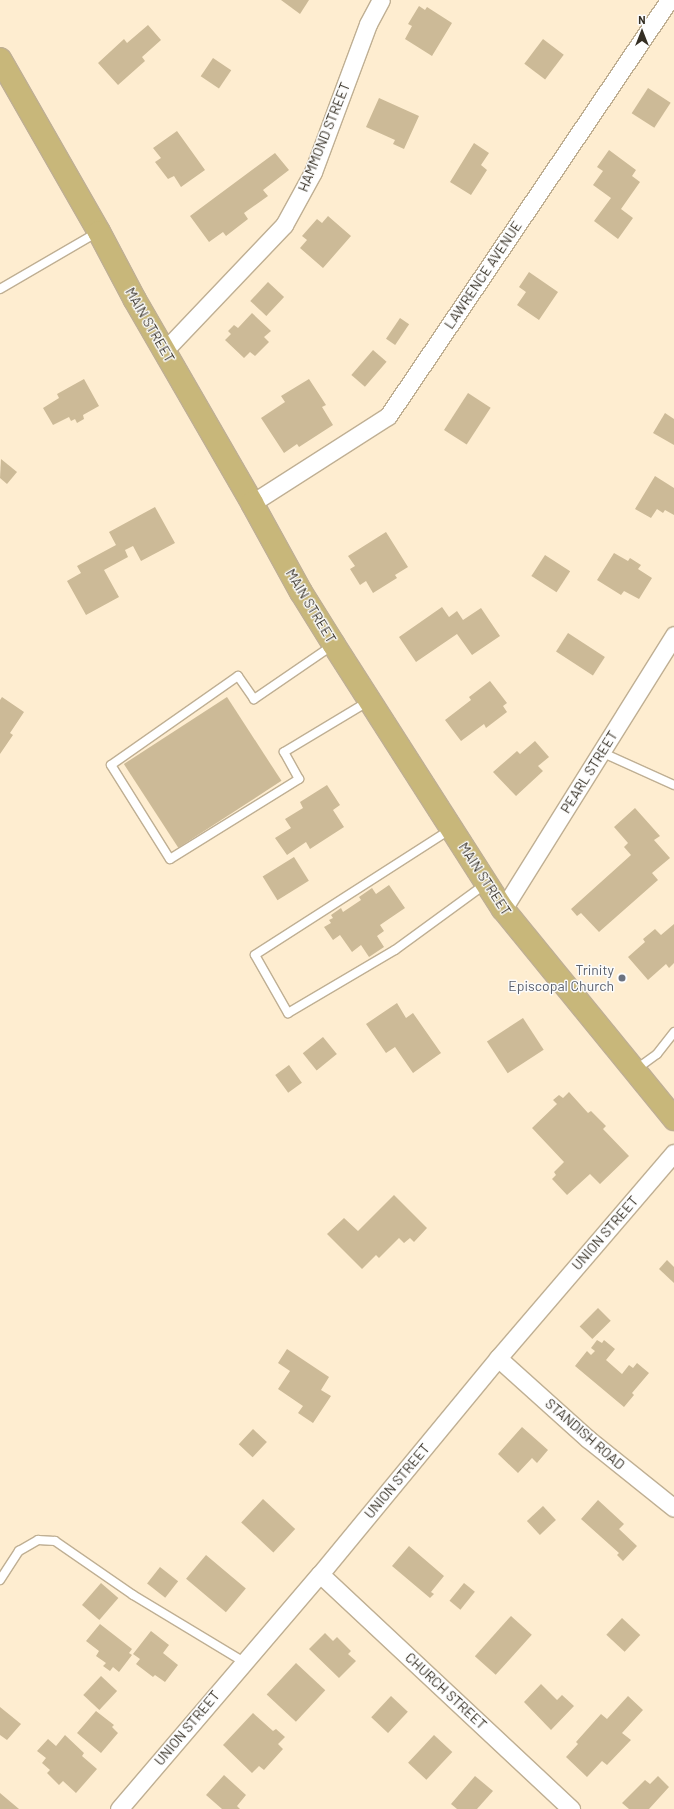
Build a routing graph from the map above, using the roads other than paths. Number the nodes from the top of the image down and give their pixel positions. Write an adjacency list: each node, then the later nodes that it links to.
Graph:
1 (381, 0): 6 (street, HAMMOND STREET)
2 (669, 0): 7 (street, LAWRENCE AVENUE)
3 (0, 59): 4 (main road, MAIN STREET)
4 (99, 232): 5 (lane); 6 (main road, MAIN STREET)
5 (0, 289)
6 (165, 350): 7 (main road, MAIN STREET)
7 (252, 503): 9 (main road, MAIN STREET)
8 (674, 635): 11 (street, PEARL STREET)
9 (334, 645): 10 (main road, MAIN STREET); 10 (lane)
10 (370, 700): 13 (main road, MAIN STREET)
11 (601, 752): 12 (lane); 15 (street, PEARL STREET)
12 (674, 785)
13 (452, 829): 14 (main road, MAIN STREET); 14 (lane)
14 (487, 883): 15 (main road, MAIN STREET)
15 (503, 909): 17 (main road, MAIN STREET)
16 (674, 1032): 17 (lane)
17 (634, 1070): 18 (main road, MAIN STREET)
18 (674, 1119)
19 (674, 1153): 20 (street, UNION STREET)
20 (498, 1358): 21 (street, STANDISH ROAD); 22 (street, UNION STREET)
21 (674, 1508)
22 (320, 1574): 24 (street, UNION STREET); 26 (street, CHURCH STREET)
23 (0, 1580): 24 (lane)
24 (244, 1662): 25 (street, UNION STREET)
25 (119, 1809)
26 (571, 1809)

